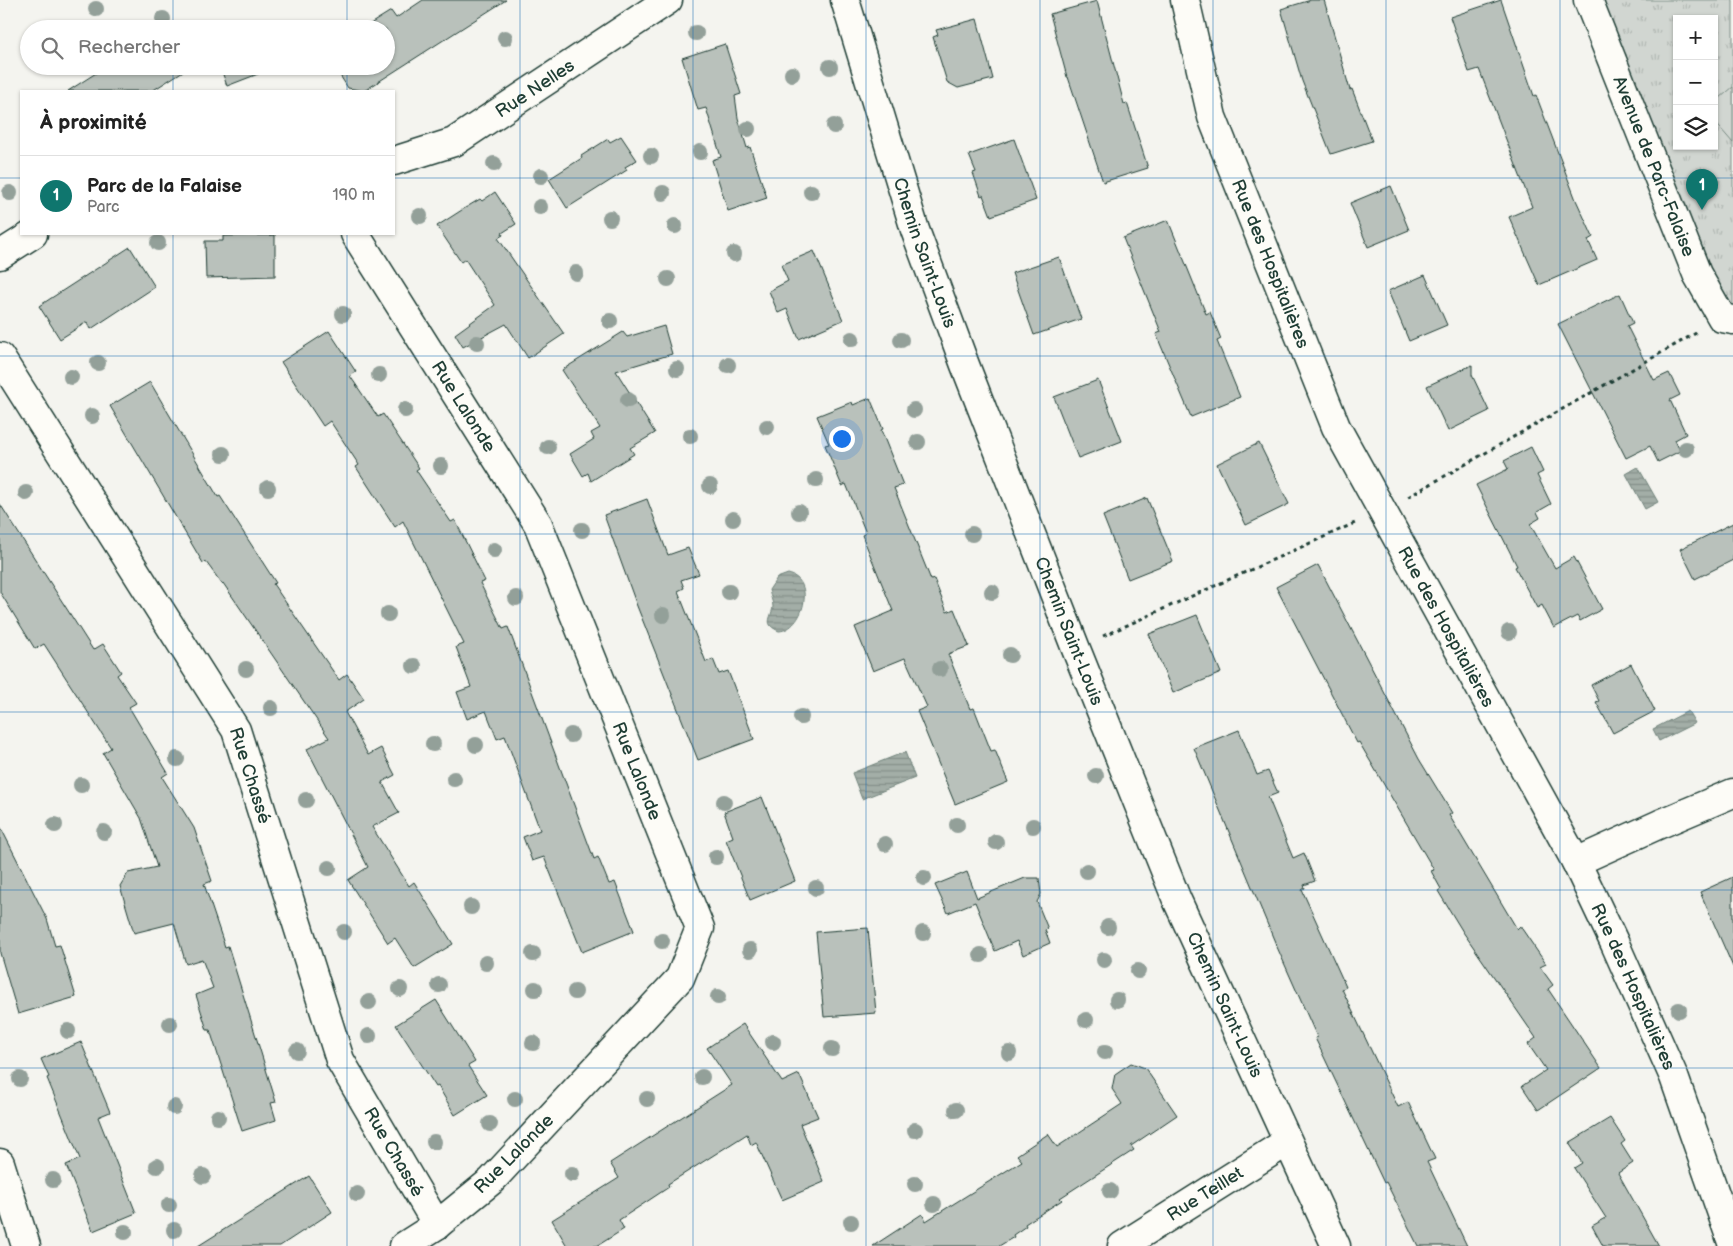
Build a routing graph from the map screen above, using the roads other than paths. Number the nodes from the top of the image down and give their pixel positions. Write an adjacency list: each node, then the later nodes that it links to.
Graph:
1 (668, 0): 5 (street, Rue Nelles)
2 (845, 0): 13 (street, Chemin Saint-Louis)
3 (1185, 0): 12 (street, Rue des Hospitalières)
4 (1588, 0): 9 (street, Avenue de Parc-Falaise)
5 (395, 161)
6 (31, 235): 8 (street)
7 (356, 235): 15 (street, Rue Lalonde)
8 (0, 255)
9 (1733, 320)
10 (0, 357): 15 (street, Rue Chassé)
11 (1733, 793): 12 (street)
12 (1576, 862): 16 (street, Rue des Hospitalières)
13 (1287, 1142): 19 (street, Rue Teillet); 20 (street, Chemin Saint-Louis)
14 (0, 1163): 17 (street)
15 (437, 1224): 18 (street, Rue Lalonde)
16 (1733, 1244)
17 (26, 1246)
18 (404, 1246)
19 (1122, 1246)
20 (1336, 1246)

